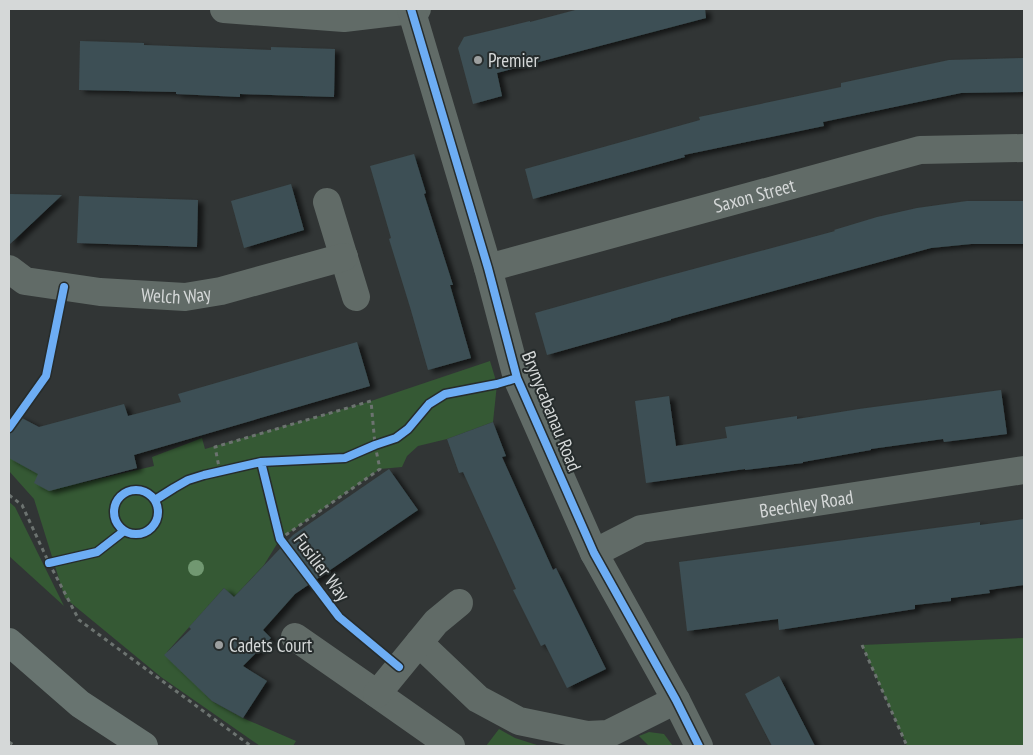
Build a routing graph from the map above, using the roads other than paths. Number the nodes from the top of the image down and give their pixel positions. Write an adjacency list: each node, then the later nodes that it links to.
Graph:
1 (224, 9): 2 (street)
2 (413, 9): 6 (street, Brynycabanau Road)
3 (1024, 148): 6 (street, Saxon Street)
4 (328, 202): 5 (street)
5 (344, 256): 7 (street, Welch Way); 8 (street)
6 (488, 268): 10 (street, Brynycabanau Road)
7 (9, 270)
8 (356, 296)
9 (1024, 470): 10 (street, Beechley Road)
10 (594, 553): 16 (street, Brynycabanau Road)
11 (460, 603): 14 (street)
12 (295, 637): 15 (street)
13 (9, 642): 17 (main road)
14 (419, 643): 15 (street); 16 (street)
15 (377, 694): 18 (street)
16 (676, 700): 19 (street, Brynycabanau Road)
17 (144, 746)
18 (451, 746)
19 (699, 746)

